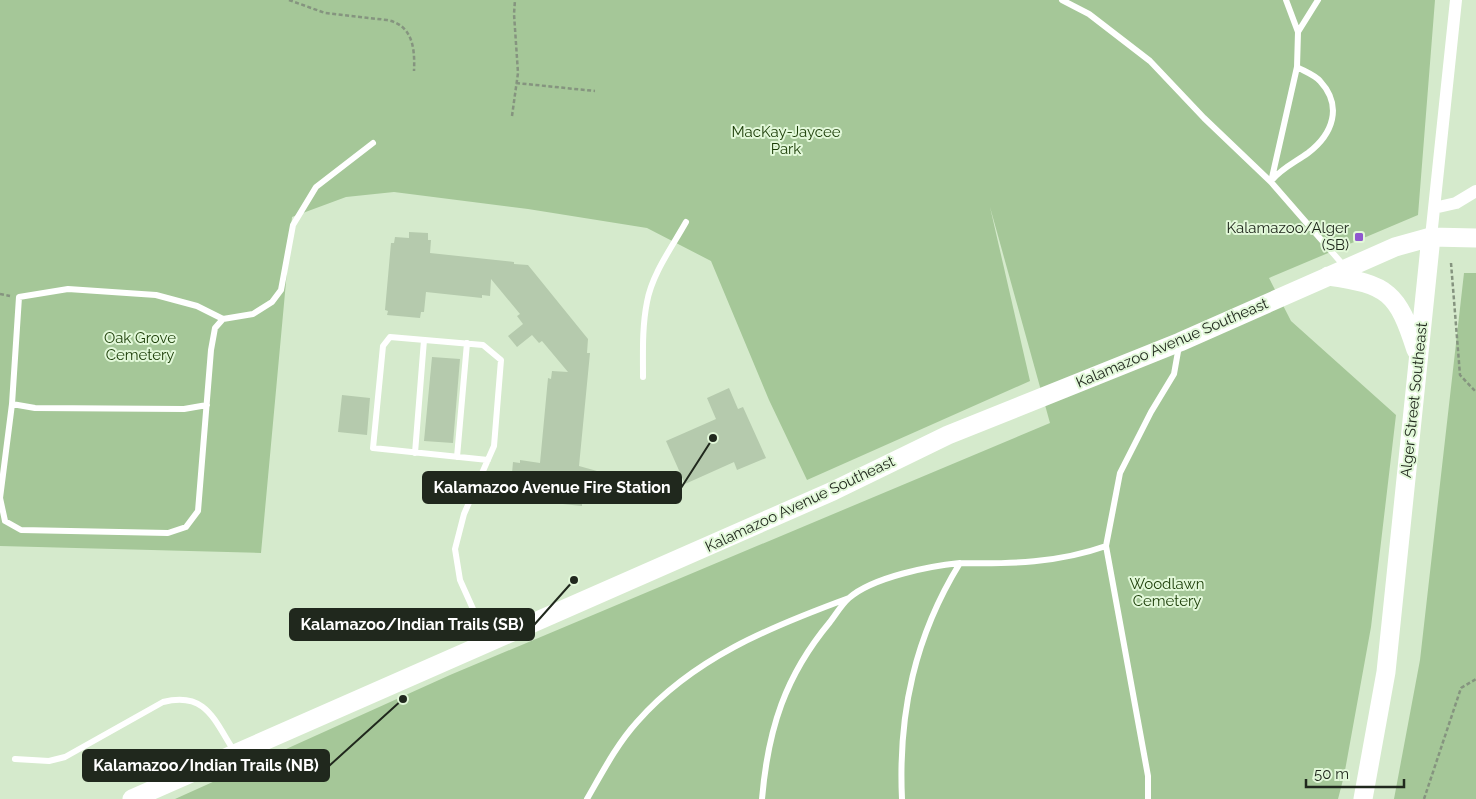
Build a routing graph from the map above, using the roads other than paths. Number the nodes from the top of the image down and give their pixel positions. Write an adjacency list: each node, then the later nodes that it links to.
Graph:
1 (1062, 0): 8 (lane)
2 (1286, 0): 5 (lane)
3 (1318, 0): 5 (lane)
4 (1456, 0): 10 (street, Alger Street Southeast)
5 (1298, 32): 6 (lane)
6 (1297, 67): 8 (lane); 8 (lane)
7 (373, 143): 16 (lane)
8 (1271, 182): 14 (lane)
9 (1476, 191): 10 (street)
10 (1434, 208): 12 (street, Alger Street Southeast)
11 (686, 222): 21 (lane)
12 (1432, 237): 13 (main road, Kalamazoo Avenue Southeast); 14 (main road, Kalamazoo Avenue Southeast); 20 (main road, Alger Street Southeast)
13 (1476, 238)
14 (1345, 268): 15 (main road, Kalamazoo Avenue Southeast)
15 (1327, 276): 18 (main road, Kalamazoo Avenue Southeast); 20 (main road)
16 (223, 319): 22 (lane); 23 (lane)
17 (424, 340): 19 (lane); 24 (lane); 24 (lane)
18 (1180, 342): 28 (lane); 31 (main road, Kalamazoo Avenue Southeast)
19 (467, 343): 25 (lane); 26 (lane)
20 (1419, 359): 39 (main road, Alger Street Southeast)
21 (643, 377)
22 (12, 404): 23 (lane); 27 (lane)
23 (207, 405): 27 (lane)
24 (415, 453): 25 (lane)
25 (457, 457): 26 (lane)
26 (488, 460): 31 (lane)
27 (0, 498)
28 (1106, 546): 29 (lane); 38 (lane)
29 (960, 563): 30 (lane); 37 (lane)
30 (850, 598): 35 (lane); 36 (lane)
31 (489, 644): 32 (main road, Kalamazoo Avenue Southeast)
32 (236, 754): 33 (lane); 34 (main road, Kalamazoo Avenue Southeast)
33 (16, 759)
34 (132, 799)
35 (587, 799)
36 (762, 799)
37 (902, 799)
38 (1148, 799)
39 (1363, 799)

